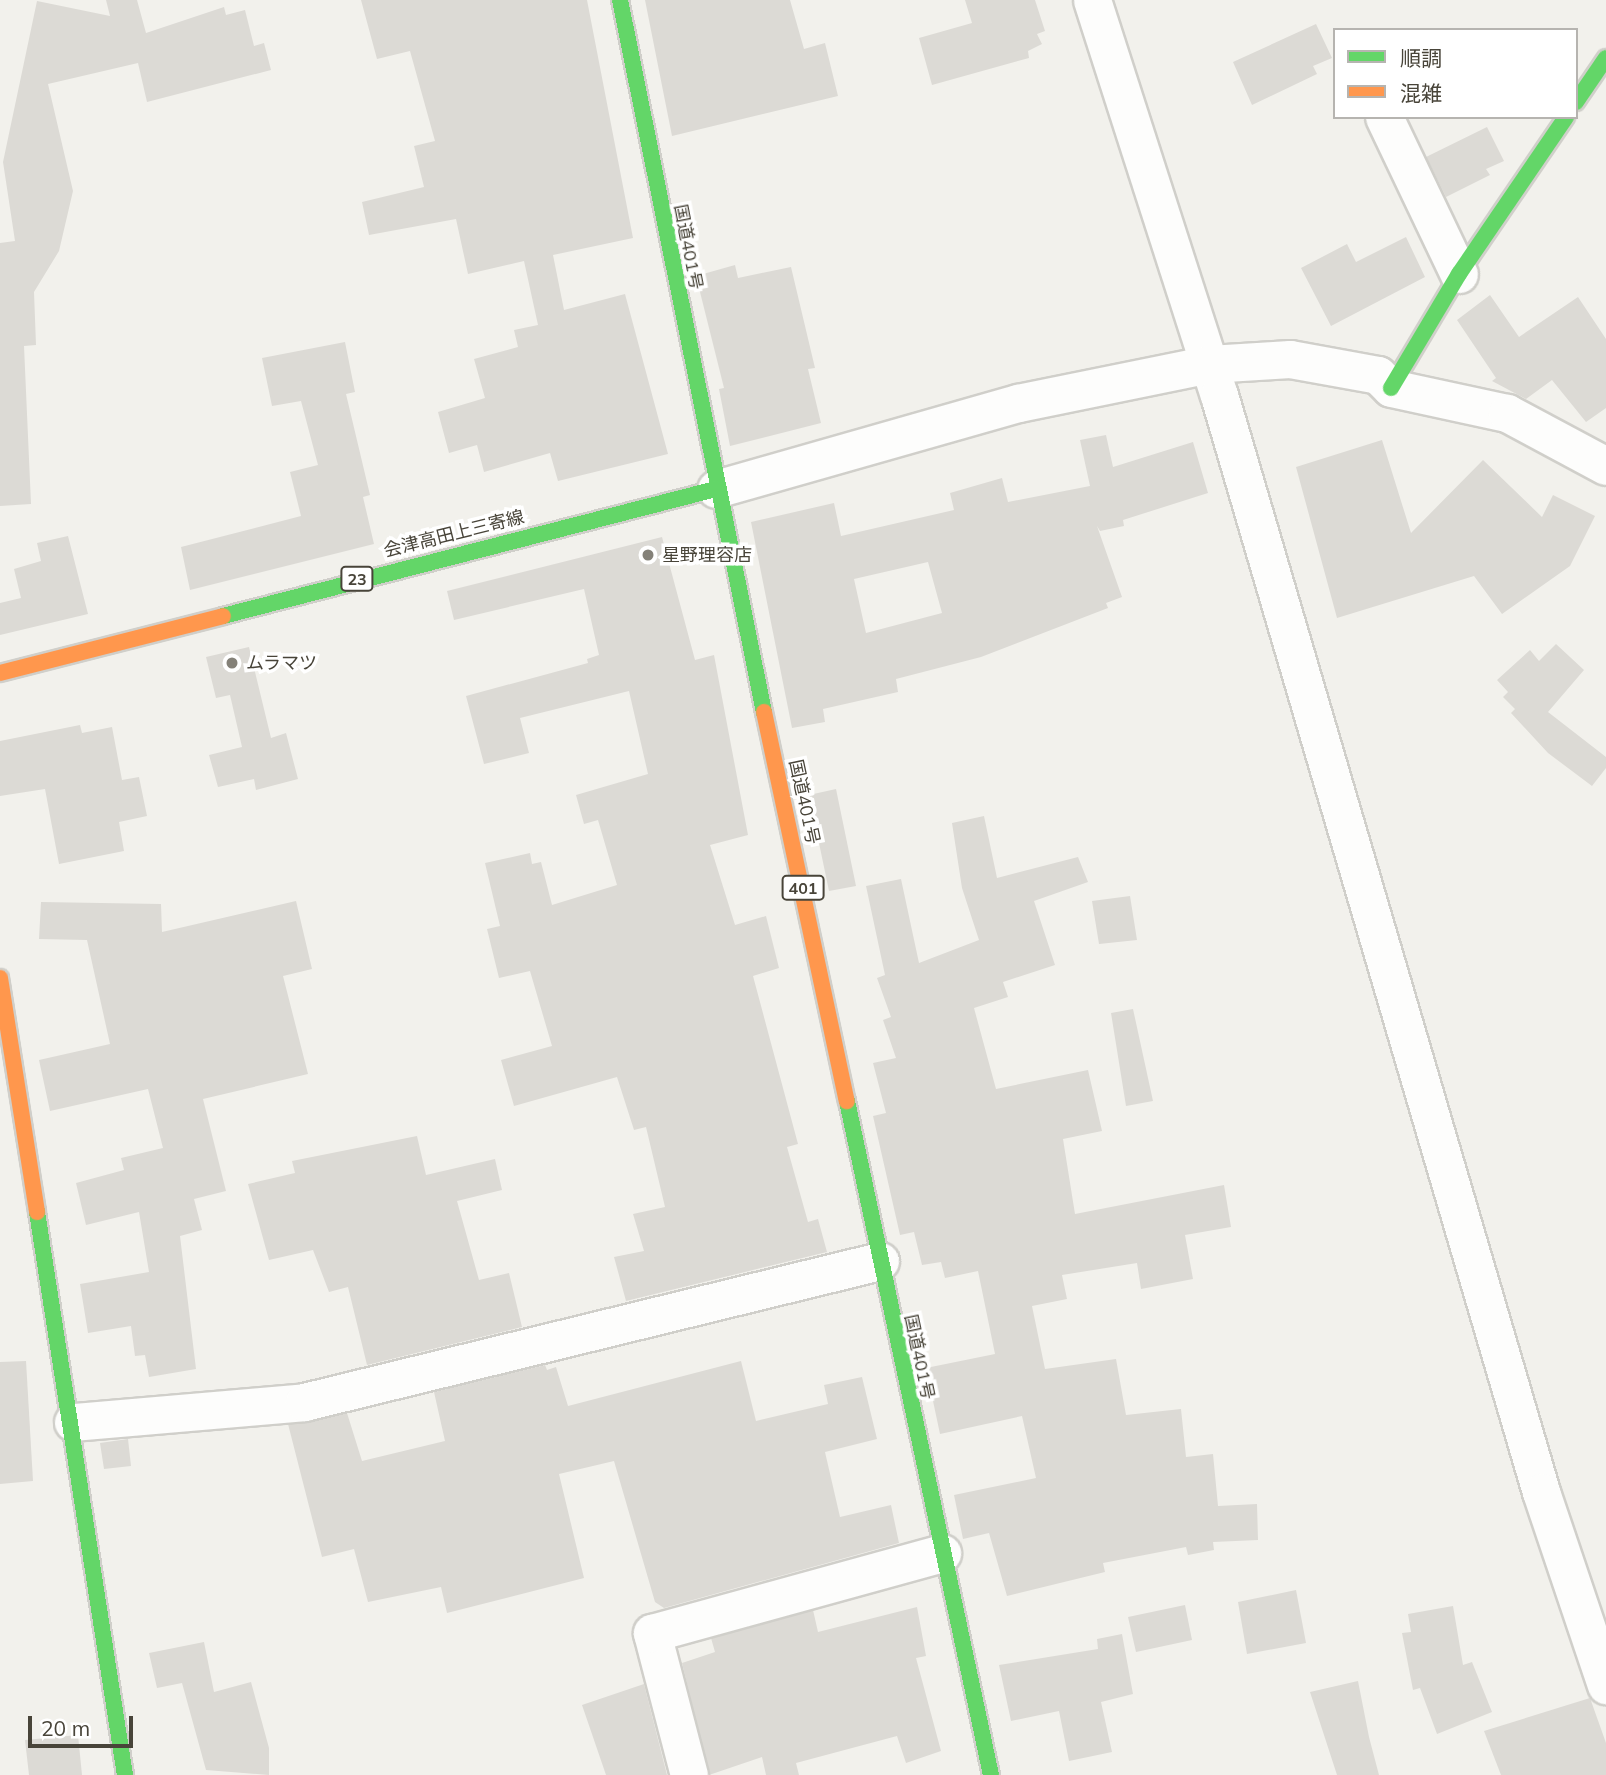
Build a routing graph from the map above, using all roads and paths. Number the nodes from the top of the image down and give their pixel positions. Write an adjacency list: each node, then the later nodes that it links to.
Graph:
1 (620, 0): 11 (main road, 国道401号 / 401)
2 (1092, 0): 8 (street)
3 (1606, 58): 4 (main road)
4 (1578, 99)
5 (1385, 119): 7 (street)
6 (1565, 119): 7 (main road)
7 (1459, 274): 9 (main road)
8 (1209, 364): 9 (street); 11 (street); 17 (street)
9 (1391, 388): 10 (street)
10 (1606, 466)
11 (716, 489): 12 (main road, 会津高田上三寄線 / 23); 14 (main road, 国道401号 / 401)
12 (0, 673)
13 (0, 978): 15 (main road)
14 (880, 1261): 15 (street); 16 (main road, 国道401号 / 401)
15 (73, 1422): 18 (main road)
16 (942, 1553): 19 (street); 20 (main road, 国道401号 / 401)
17 (1606, 1685)
18 (125, 1775)
19 (689, 1775)
20 (991, 1775)

